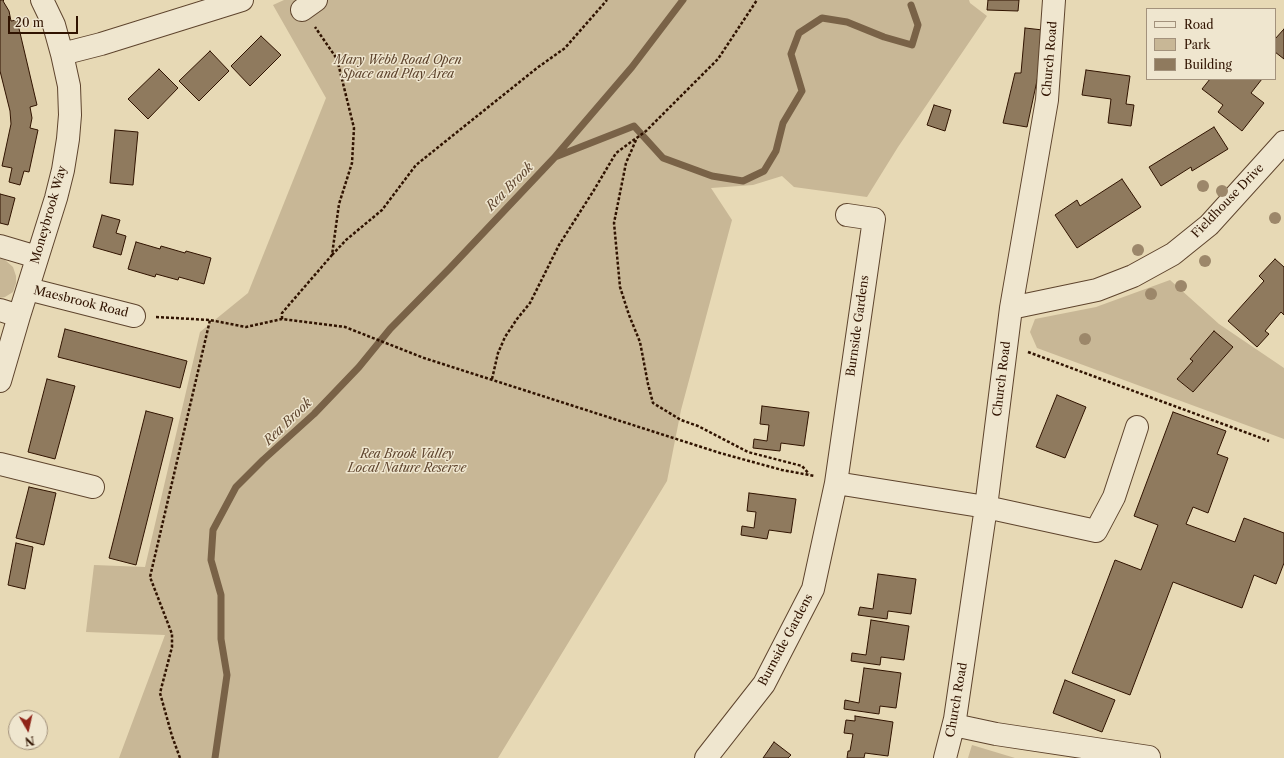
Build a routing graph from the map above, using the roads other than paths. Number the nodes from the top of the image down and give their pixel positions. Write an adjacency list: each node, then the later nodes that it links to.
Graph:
1 (42, 0): 4 (street, Moneybrook Way)
2 (242, 0): 4 (street)
3 (1054, 0): 10 (street, Church Road)
4 (62, 54): 8 (street, Moneybrook Way)
5 (1284, 142): 10 (street, Fieldhouse Drive)
6 (848, 215): 16 (street, Burnside Gardens)
7 (0, 246): 8 (street)
8 (37, 257): 9 (street, Moneybrook Way)
9 (28, 289): 11 (street, Moneybrook Way); 12 (street, Maesbrook Road)
10 (1011, 308): 18 (street, Church Road)
11 (9, 313): 13 (street, Moneybrook Way)
12 (134, 316)
13 (0, 381)
14 (1137, 428): 18 (street)
15 (0, 464): 17 (street)
16 (836, 483): 18 (street); 21 (street, Burnside Gardens)
17 (93, 487)
18 (986, 507): 19 (street, Church Road)
19 (954, 725): 20 (street); 22 (street, Church Road)
20 (1149, 757)
21 (706, 758)
22 (946, 758)

